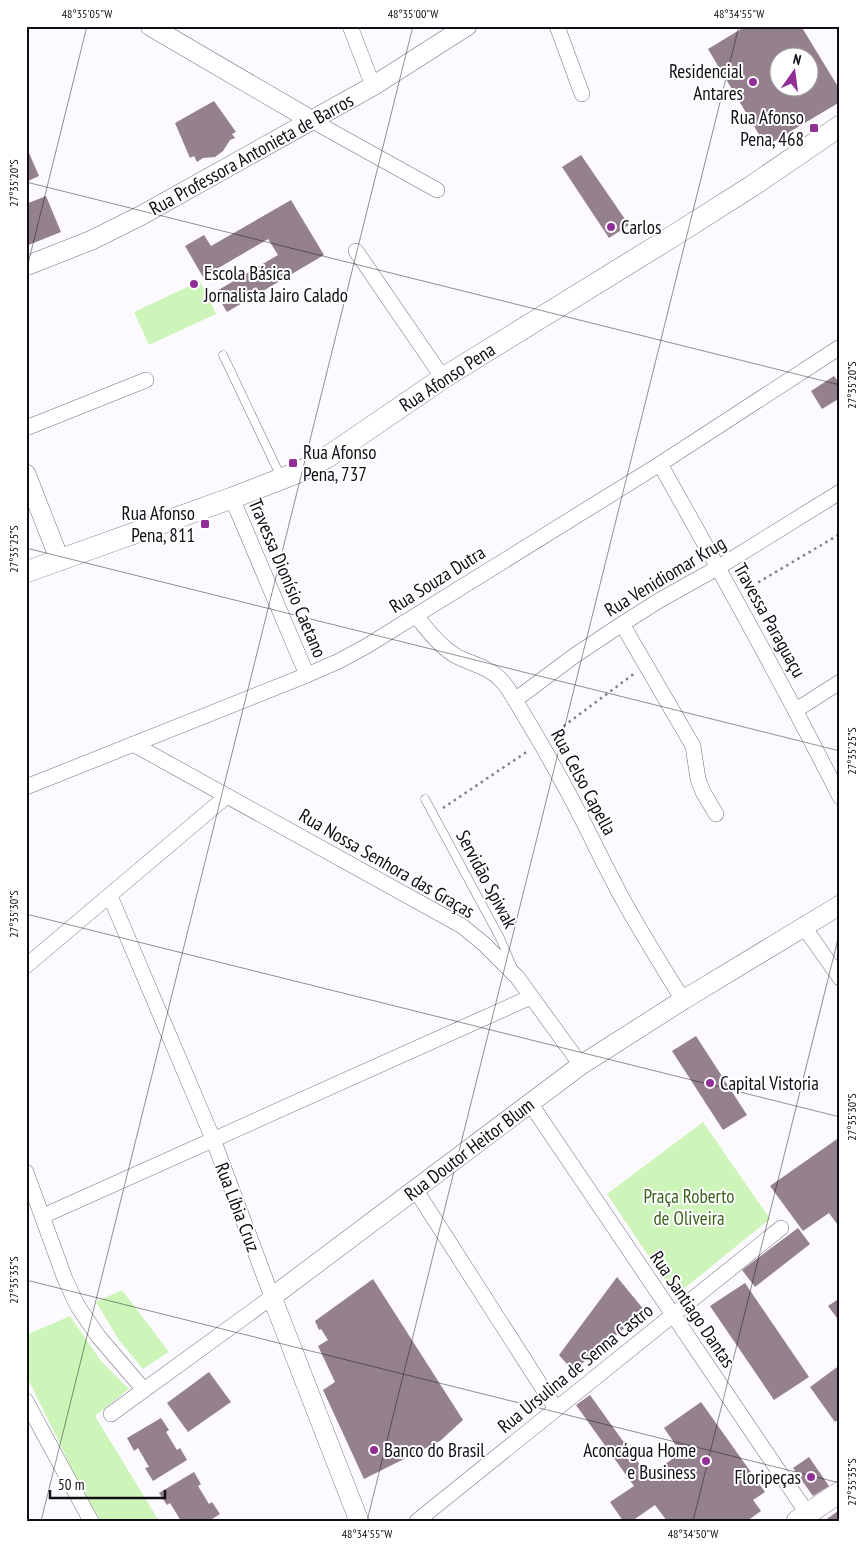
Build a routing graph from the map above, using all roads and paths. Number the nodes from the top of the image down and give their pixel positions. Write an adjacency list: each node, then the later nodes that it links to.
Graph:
1 (150, 26): 7 (street)
2 (350, 26): 5 (street)
3 (467, 26): 5 (street, Rua Professora Antonieta de Barros)
4 (557, 26): 6 (street)
5 (373, 86): 7 (street, Rua Professora Antonieta de Barros)
6 (582, 94)
7 (311, 120): 9 (street); 11 (street, Rua Professora Antonieta de Barros)
8 (840, 126): 14 (main road, Rua Afonso Pena)
9 (437, 190)
10 (356, 252): 14 (street)
11 (26, 266)
12 (840, 347): 17 (street, Rua Souza Dutra)
13 (223, 355): 19 (lane)
14 (443, 378): 19 (main road, Rua Afonso Pena)
15 (146, 380): 16 (street)
16 (26, 428)
17 (660, 464): 24 (street, Travessa Paraguaçu); 27 (street, Rua Souza Dutra)
18 (26, 474): 23 (street)
19 (282, 478): 21 (main road, Rua Afonso Pena)
20 (840, 492): 24 (street, Rua Venidiomar Krug)
21 (232, 498): 23 (main road, Rua Afonso Pena); 30 (street, Travessa Dionísio Caetano)
22 (840, 534): 26 (path)
23 (60, 561): 25 (main road, Rua Afonso Pena)
24 (719, 567): 26 (street, Travessa Paraguaçu); 28 (street, Rua Venidiomar Krug)
25 (26, 572)
26 (735, 596): 33 (street, Travessa Paraguaçu)
27 (416, 616): 30 (street, Rua Souza Dutra); 32 (street, Rua Celso Capella)
28 (622, 624): 29 (street); 32 (street, Rua Venidiomar Krug)
29 (646, 665): 34 (path); 41 (street)
30 (307, 675): 35 (street, Rua Souza Dutra)
31 (840, 682): 33 (street)
32 (515, 700): 34 (street, Rua Celso Capella)
33 (796, 710): 39 (street, Travessa Paraguaçu)
34 (541, 742): 50 (street, Rua Celso Capella)
35 (133, 744): 37 (street, Rua Souza Dutra); 38 (street, Rua Nossa Senhora das Graças)
36 (524, 754): 42 (path)
37 (26, 787)
38 (227, 796): 43 (street); 47 (street, Rua Nossa Senhora das Graças)
39 (840, 797)
40 (425, 799): 42 (lane, Servidão Spiwak)
41 (716, 814)
42 (433, 815): 47 (lane, Servidão Spiwak)
43 (110, 896): 46 (street); 53 (street, Rua Líbia Cruz)
44 (840, 904): 45 (street, Rua Doutor Heitor Blum)
45 (804, 927): 48 (street); 50 (street, Rua Doutor Heitor Blum)
46 (26, 966)
47 (517, 977): 49 (street, Rua Nossa Senhora das Graças)
48 (840, 978)
49 (531, 997): 51 (street, Rua Nossa Senhora das Graças); 53 (street)
50 (683, 1000): 51 (street, Rua Doutor Heitor Blum)
51 (581, 1065): 52 (street, Rua Doutor Heitor Blum)
52 (530, 1103): 55 (street, Rua Doutor Heitor Blum); 59 (street, Rua Santiago Dantas)
53 (213, 1139): 56 (street); 58 (street, Rua Líbia Cruz)
54 (26, 1172): 56 (street)
55 (416, 1189): 58 (street, Rua Doutor Heitor Blum); 62 (street)
56 (43, 1216): 60 (street)
57 (781, 1228): 59 (street, Rua Ursulina de Senna Castro)
58 (272, 1297): 60 (street, Rua Doutor Heitor Blum); 67 (street, Rua Líbia Cruz)
59 (673, 1315): 62 (street, Rua Ursulina de Senna Castro); 65 (street, Rua Santiago Dantas)
60 (144, 1390): 63 (street, Rua Doutor Heitor Blum)
61 (26, 1401): 66 (street)
62 (556, 1409): 68 (street, Rua Ursulina de Senna Castro)
63 (111, 1414)
64 (840, 1492): 65 (main road)
65 (802, 1517)
66 (91, 1521)
67 (359, 1521)
68 (417, 1521)

